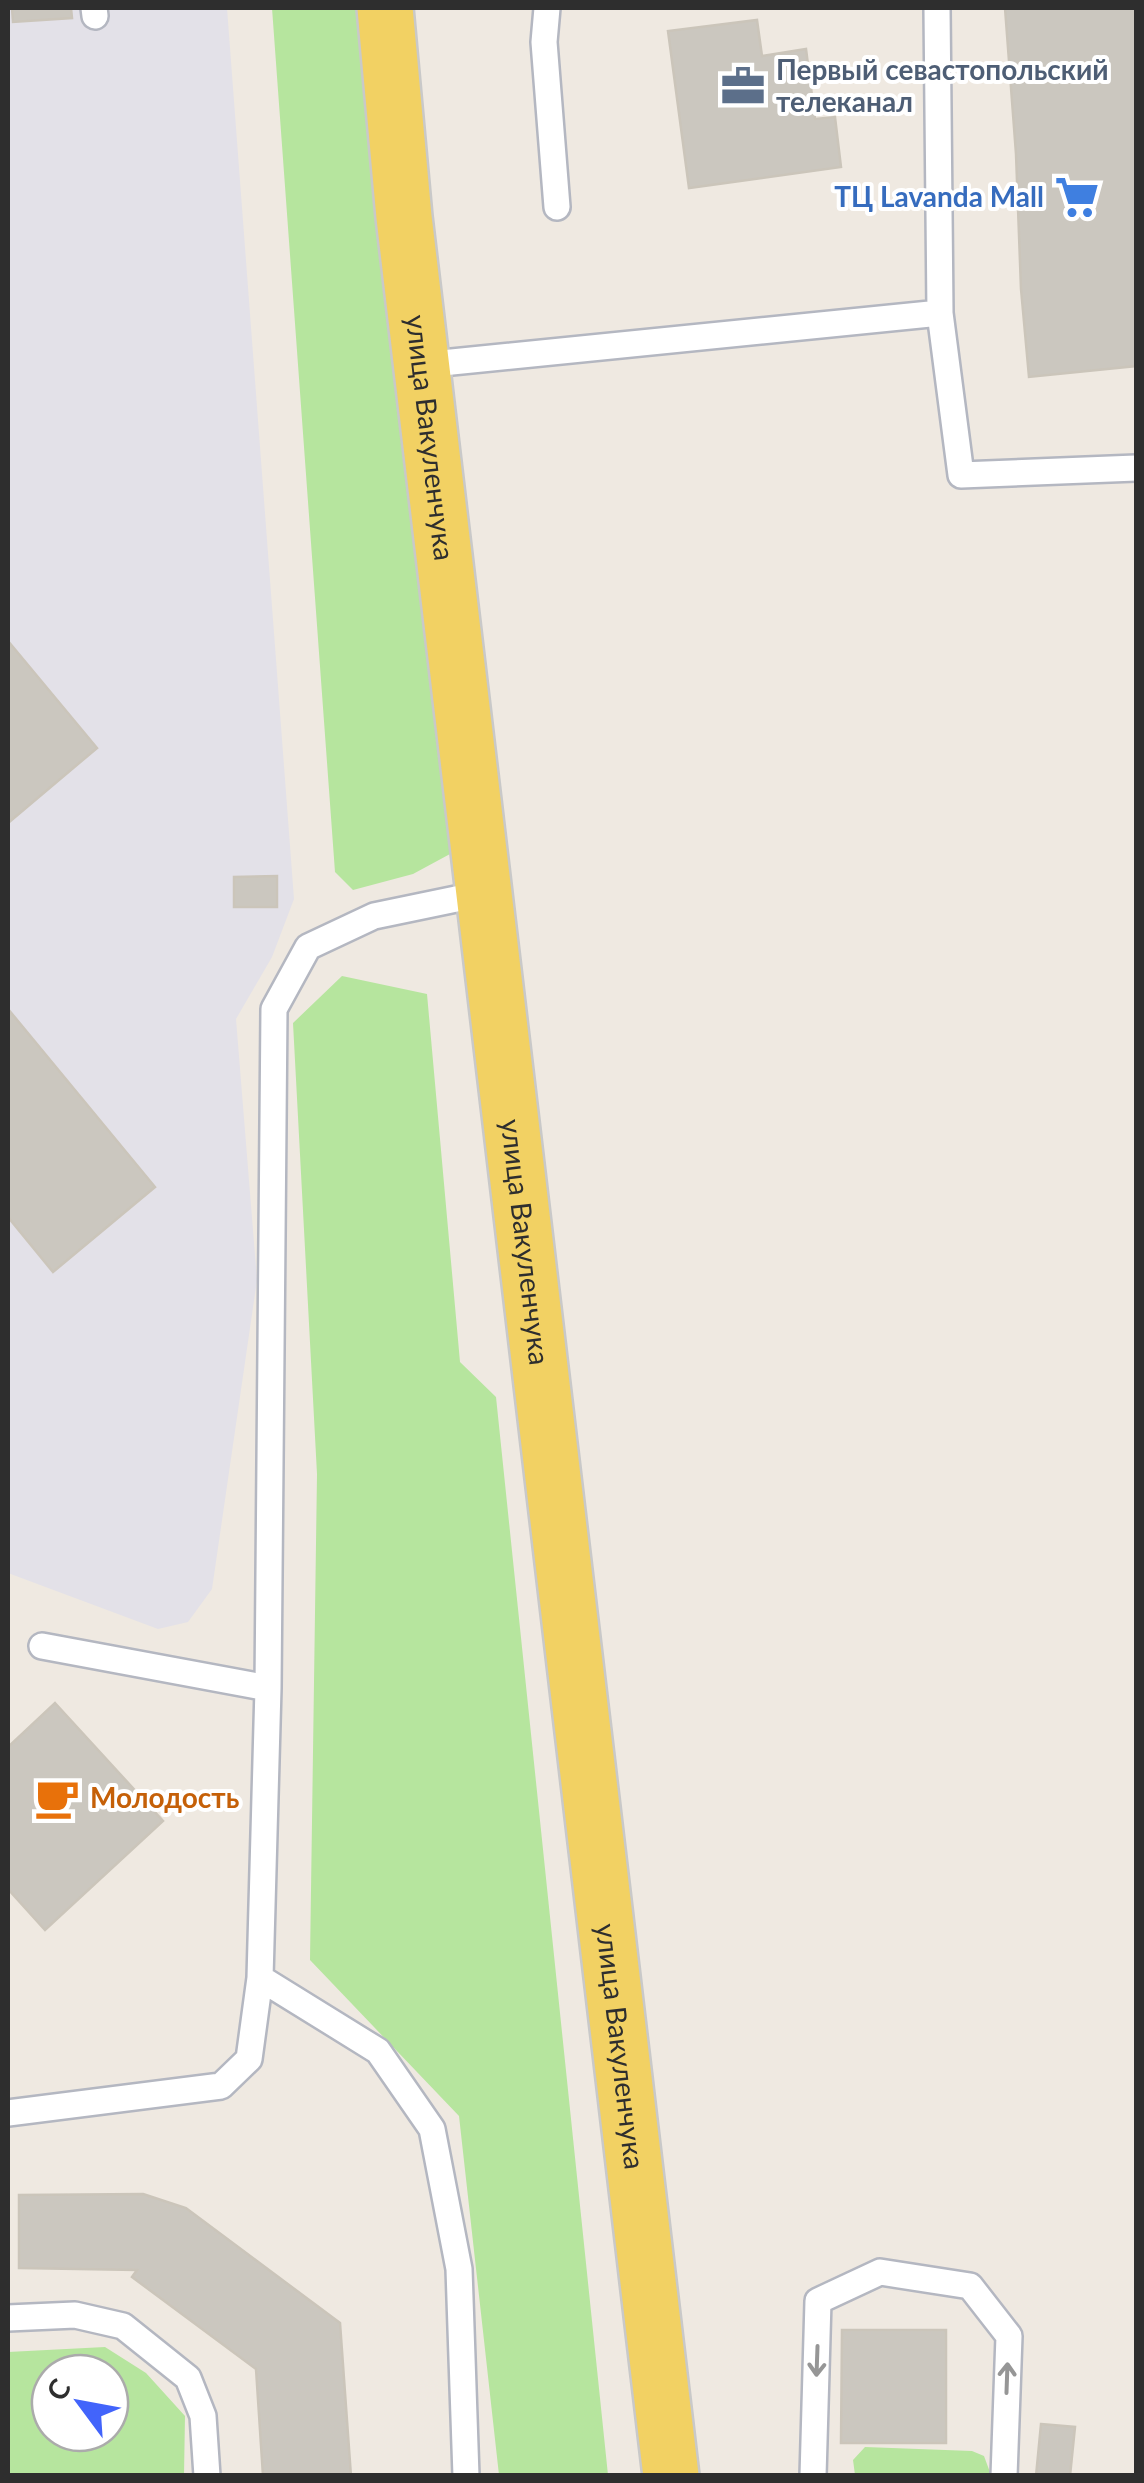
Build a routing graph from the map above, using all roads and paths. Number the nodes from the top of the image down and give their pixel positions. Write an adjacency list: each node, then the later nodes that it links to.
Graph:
1 (385, 8): 6 (main road, улица Вакуленчука)
2 (547, 8): 4 (lane)
3 (937, 8): 5 (lane)
4 (557, 206)
5 (940, 313): 6 (lane); 7 (lane)
6 (422, 364): 8 (main road, улица Вакуленчука)
7 (1136, 468)
8 (485, 894): 10 (lane); 16 (main road, улица Вакуленчука)
9 (42, 1646): 10 (lane)
10 (268, 1688): 11 (lane)
11 (260, 1978): 12 (lane); 15 (lane)
12 (8, 2114)
13 (8, 2318): 14 (lane)
14 (207, 2476)
15 (466, 2476)
16 (670, 2476)
17 (814, 2476): 18 (lane, one-way to 17)
18 (1004, 2476)

